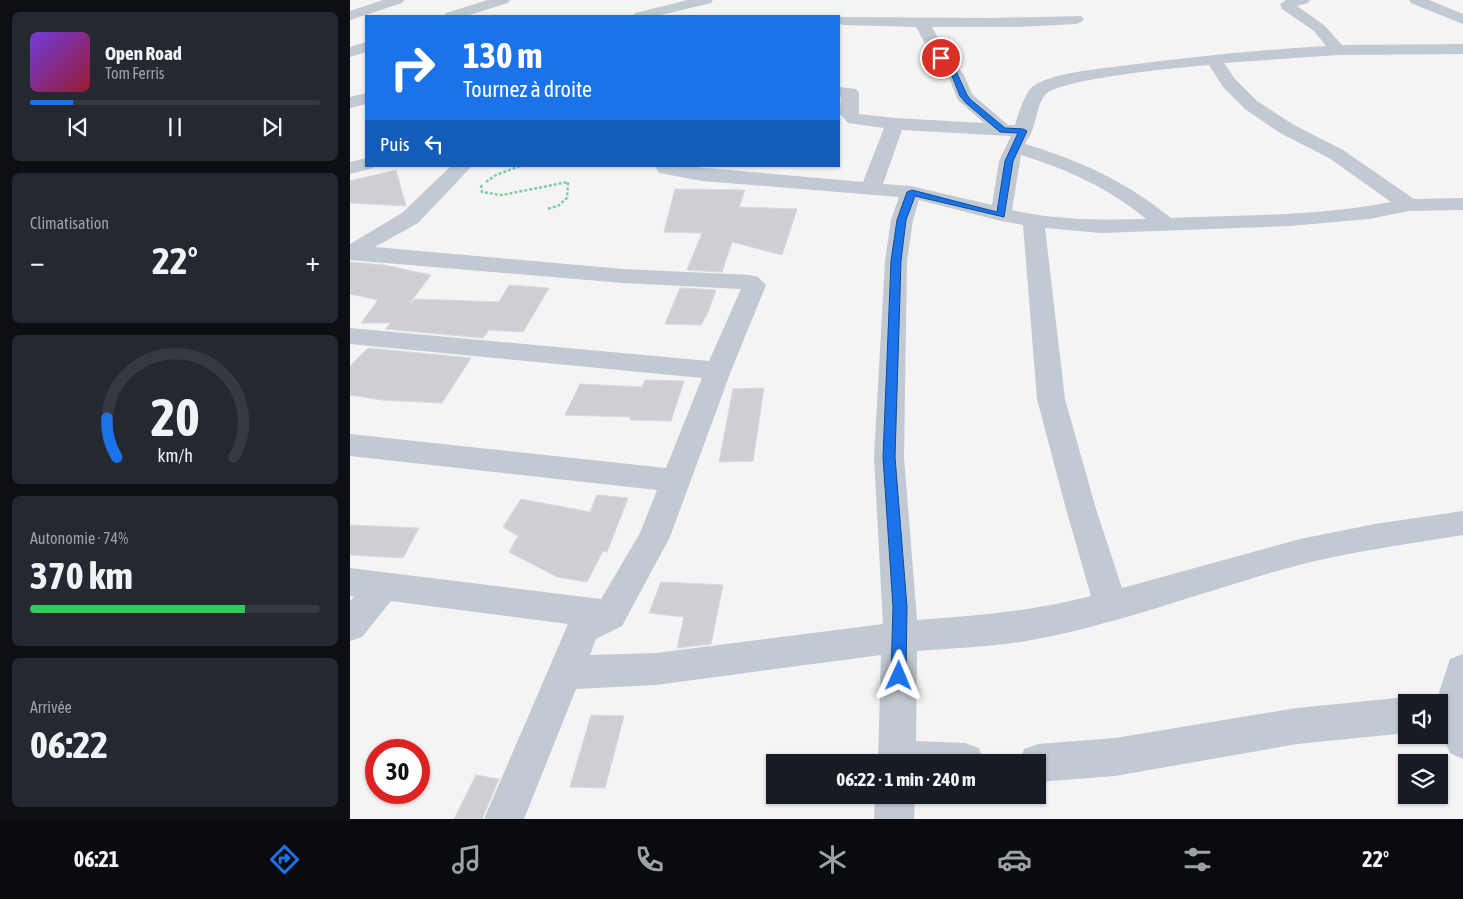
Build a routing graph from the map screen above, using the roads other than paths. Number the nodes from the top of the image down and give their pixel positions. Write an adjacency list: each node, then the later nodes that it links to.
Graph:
1 (397, 0): 10 (street)
2 (503, 0): 8 (street)
3 (706, 0): 6 (street)
4 (1303, 0): 17 (street)
5 (1416, 0): 11 (street)
6 (666, 5): 9 (street)
7 (862, 8): 13 (street)
8 (454, 15)
9 (642, 15)
10 (350, 16)
11 (1463, 18)
12 (1076, 19): 14 (street)
13 (841, 21): 14 (street)
14 (922, 23): 24 (street)
15 (365, 47): 18 (street)
16 (1463, 49): 17 (street)
17 (1338, 50): 19 (street)
18 (350, 52)
19 (1213, 59): 25 (street); 33 (street)
20 (840, 92): 23 (street)
21 (365, 98): 22 (street)
22 (350, 103)
23 (895, 124): 24 (street); 30 (street)
24 (1003, 130): 25 (street)
25 (1018, 139): 34 (street); 36 (street)
26 (365, 164): 29 (street)
27 (461, 167): 37 (street)
28 (666, 167): 30 (street)
29 (350, 168)
30 (871, 189): 31 (street)
31 (912, 192): 34 (street); 48 (street)
32 (1463, 204): 33 (street)
33 (1409, 205): 36 (street)
34 (1001, 215): 35 (street)
35 (1033, 221): 36 (street); 45 (street)
36 (1166, 225)
37 (350, 252): 39 (street)
38 (350, 336): 39 (street)
39 (718, 370): 41 (street)
40 (350, 445): 41 (street)
41 (676, 481): 46 (street)
42 (1463, 523): 45 (street)
43 (350, 582): 44 (street)
44 (384, 586): 46 (street); 47 (street)
45 (1111, 605): 48 (street)
46 (610, 615): 50 (street)
47 (350, 626)
48 (899, 637): 50 (street); 53 (street)
49 (1463, 671): 52 (street)
50 (564, 673): 56 (street)
51 (1398, 716): 54 (street)
52 (1453, 721)
53 (896, 754)
54 (1046, 762)
55 (895, 804): 57 (street)
56 (504, 819)
57 (894, 819)

